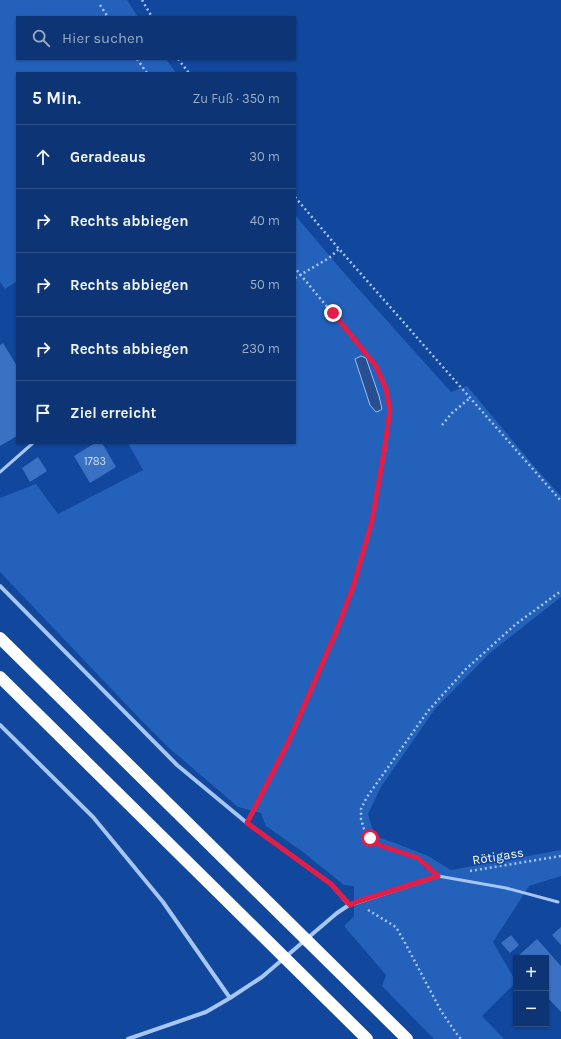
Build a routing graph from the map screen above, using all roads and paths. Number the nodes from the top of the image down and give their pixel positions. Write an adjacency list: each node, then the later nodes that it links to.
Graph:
1 (142, 0): 4 (path)
2 (100, 5): 3 (path)
3 (107, 16)
4 (151, 16)
5 (138, 60): 7 (path)
6 (179, 60): 8 (path)
7 (146, 72)
8 (189, 72)
9 (296, 198): 10 (path)
10 (339, 249): 12 (path); 14 (path)
11 (296, 269): 12 (path)
12 (300, 275): 13 (path); 24 (path)
13 (296, 277)
14 (470, 398): 15 (path); 18 (path)
15 (442, 426)
16 (32, 444): 17 (lane)
17 (0, 472)
18 (561, 501)
19 (0, 586): 24 (street)
20 (561, 591): 27 (path)
21 (0, 638): 34 (highway)
22 (0, 678): 33 (highway)
23 (0, 725): 31 (street)
24 (247, 823): 30 (street)
25 (561, 856): 26 (path, Rötigass)
26 (468, 871)
27 (438, 876): 28 (street); 29 (lane)
28 (356, 902): 30 (street); 35 (path)
29 (558, 902)
30 (350, 905): 31 (street)
31 (230, 998): 32 (street)
32 (128, 1039)
33 (367, 1039)
34 (407, 1039)
35 (462, 1039)

